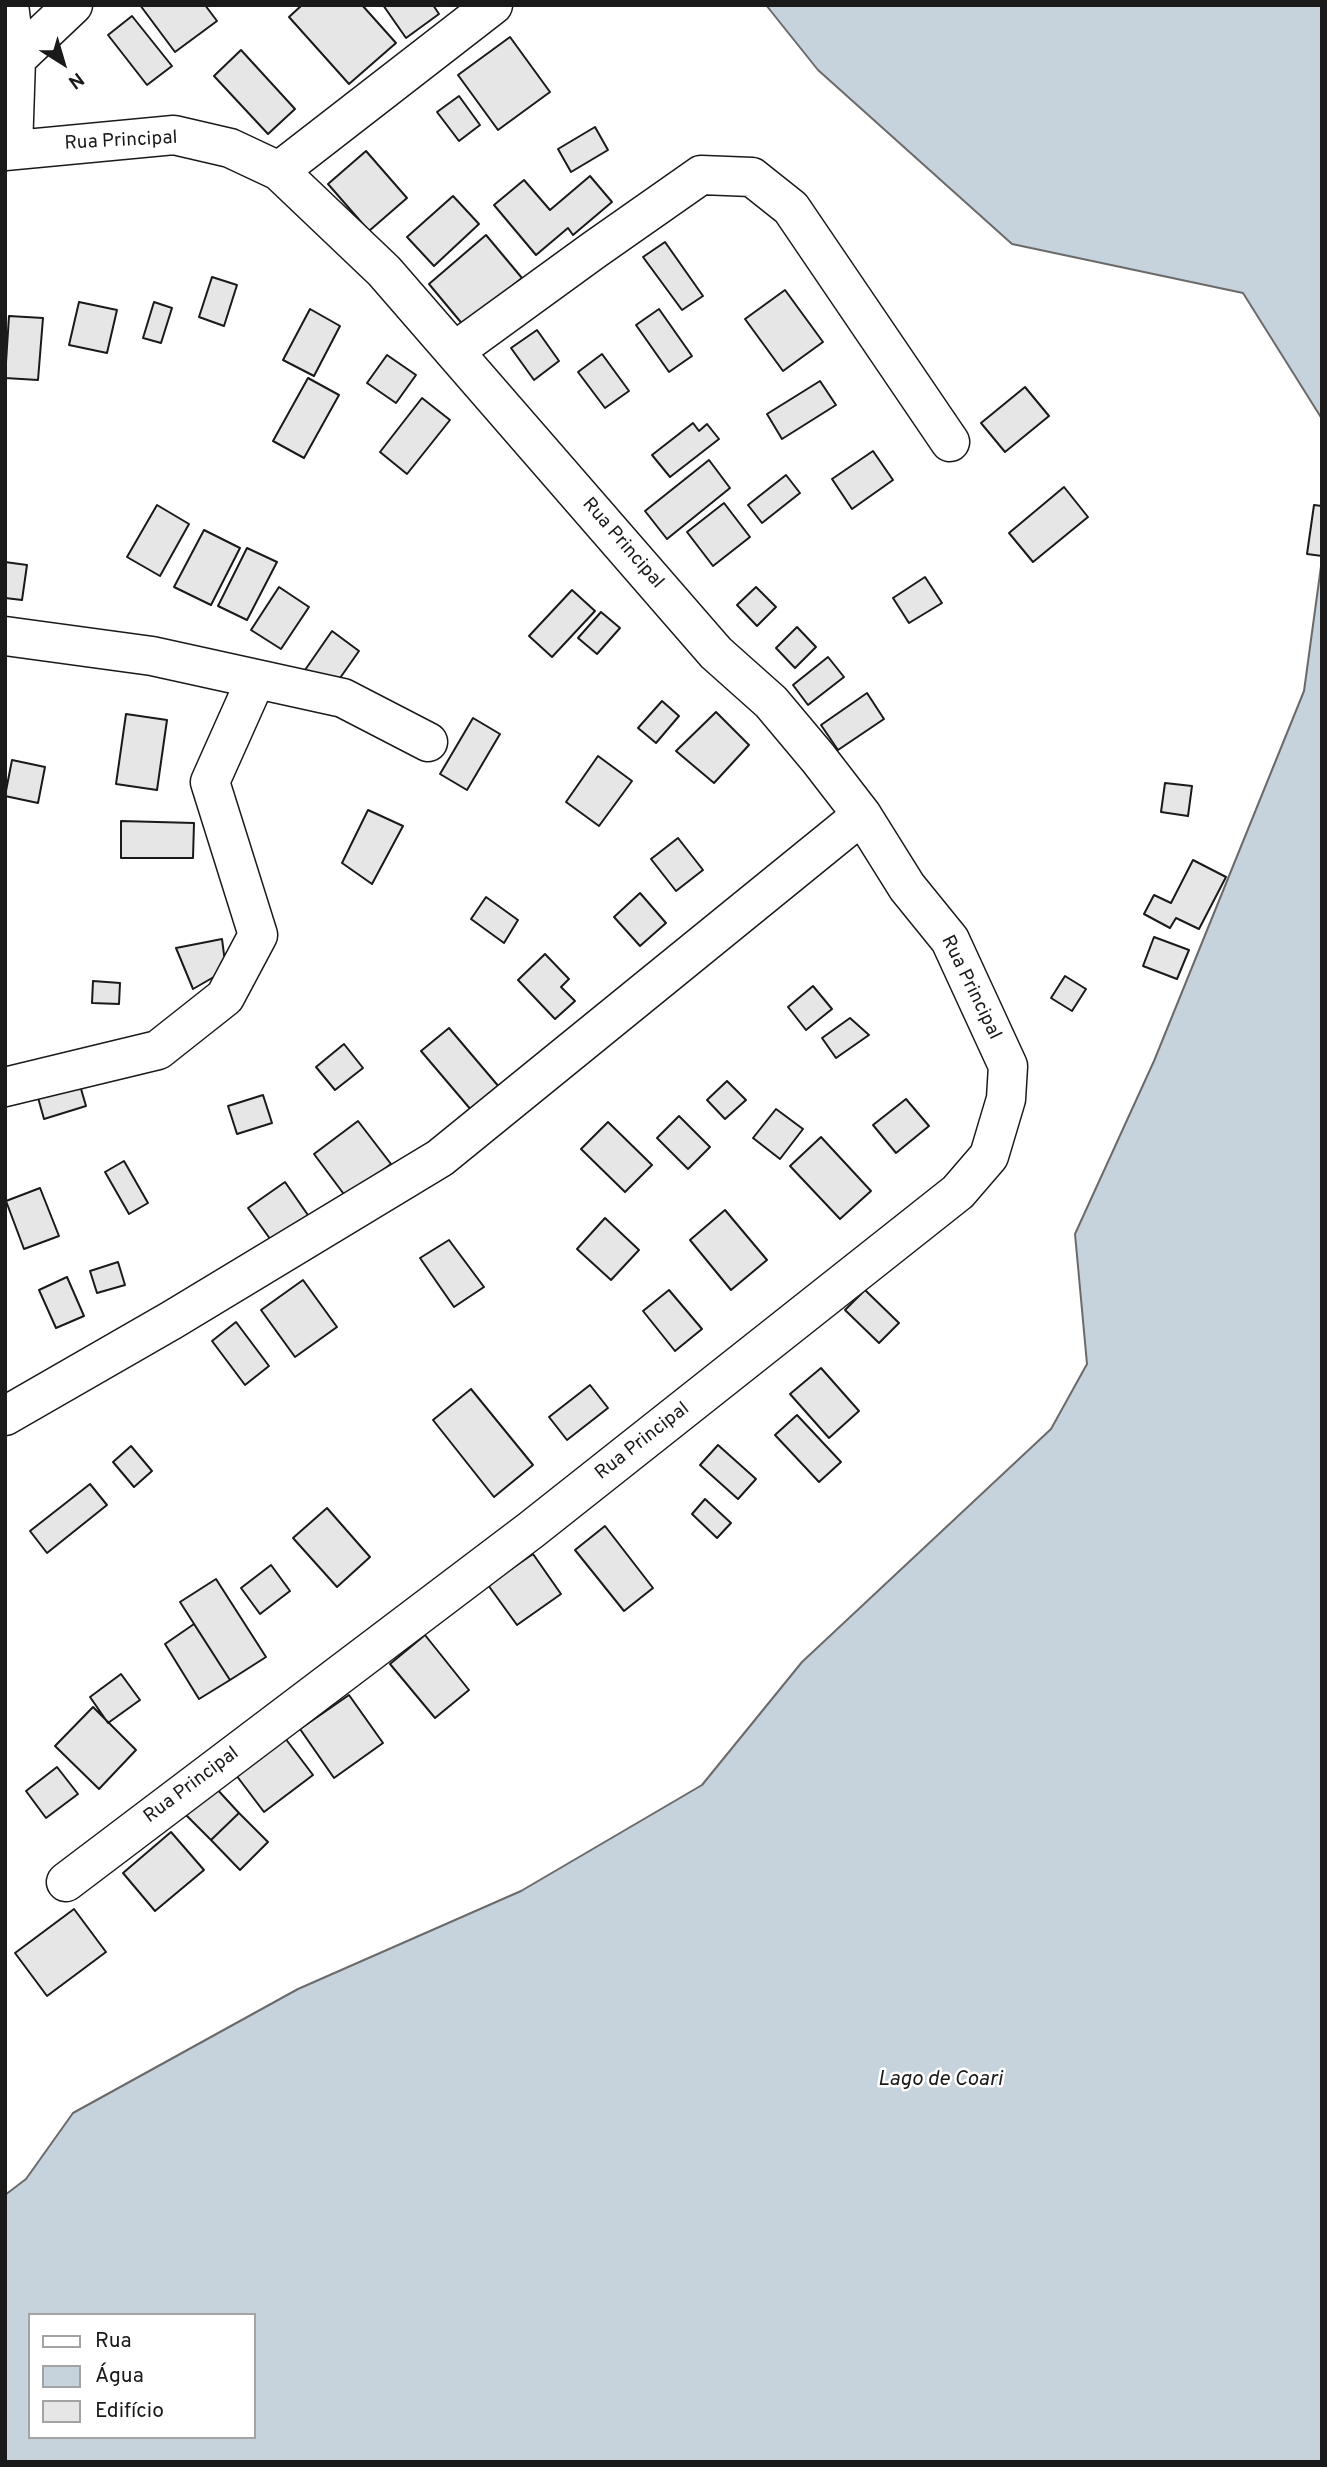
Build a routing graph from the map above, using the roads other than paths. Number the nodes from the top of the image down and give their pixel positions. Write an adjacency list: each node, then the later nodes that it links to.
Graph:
1 (9, 5): 4 (street)
2 (74, 5): 4 (street)
3 (493, 5): 6 (street)
4 (16, 59): 5 (street)
5 (9, 150): 6 (street, Rua Principal)
6 (279, 171): 7 (street, Rua Principal)
7 (455, 351): 8 (street); 12 (street, Rua Principal)
8 (950, 442)
9 (5, 636): 10 (street)
10 (256, 679): 11 (street); 13 (street)
11 (428, 742)
12 (862, 815): 14 (street); 15 (street, Rua Principal)
13 (5, 1087)
14 (5, 1416)
15 (66, 1882)

